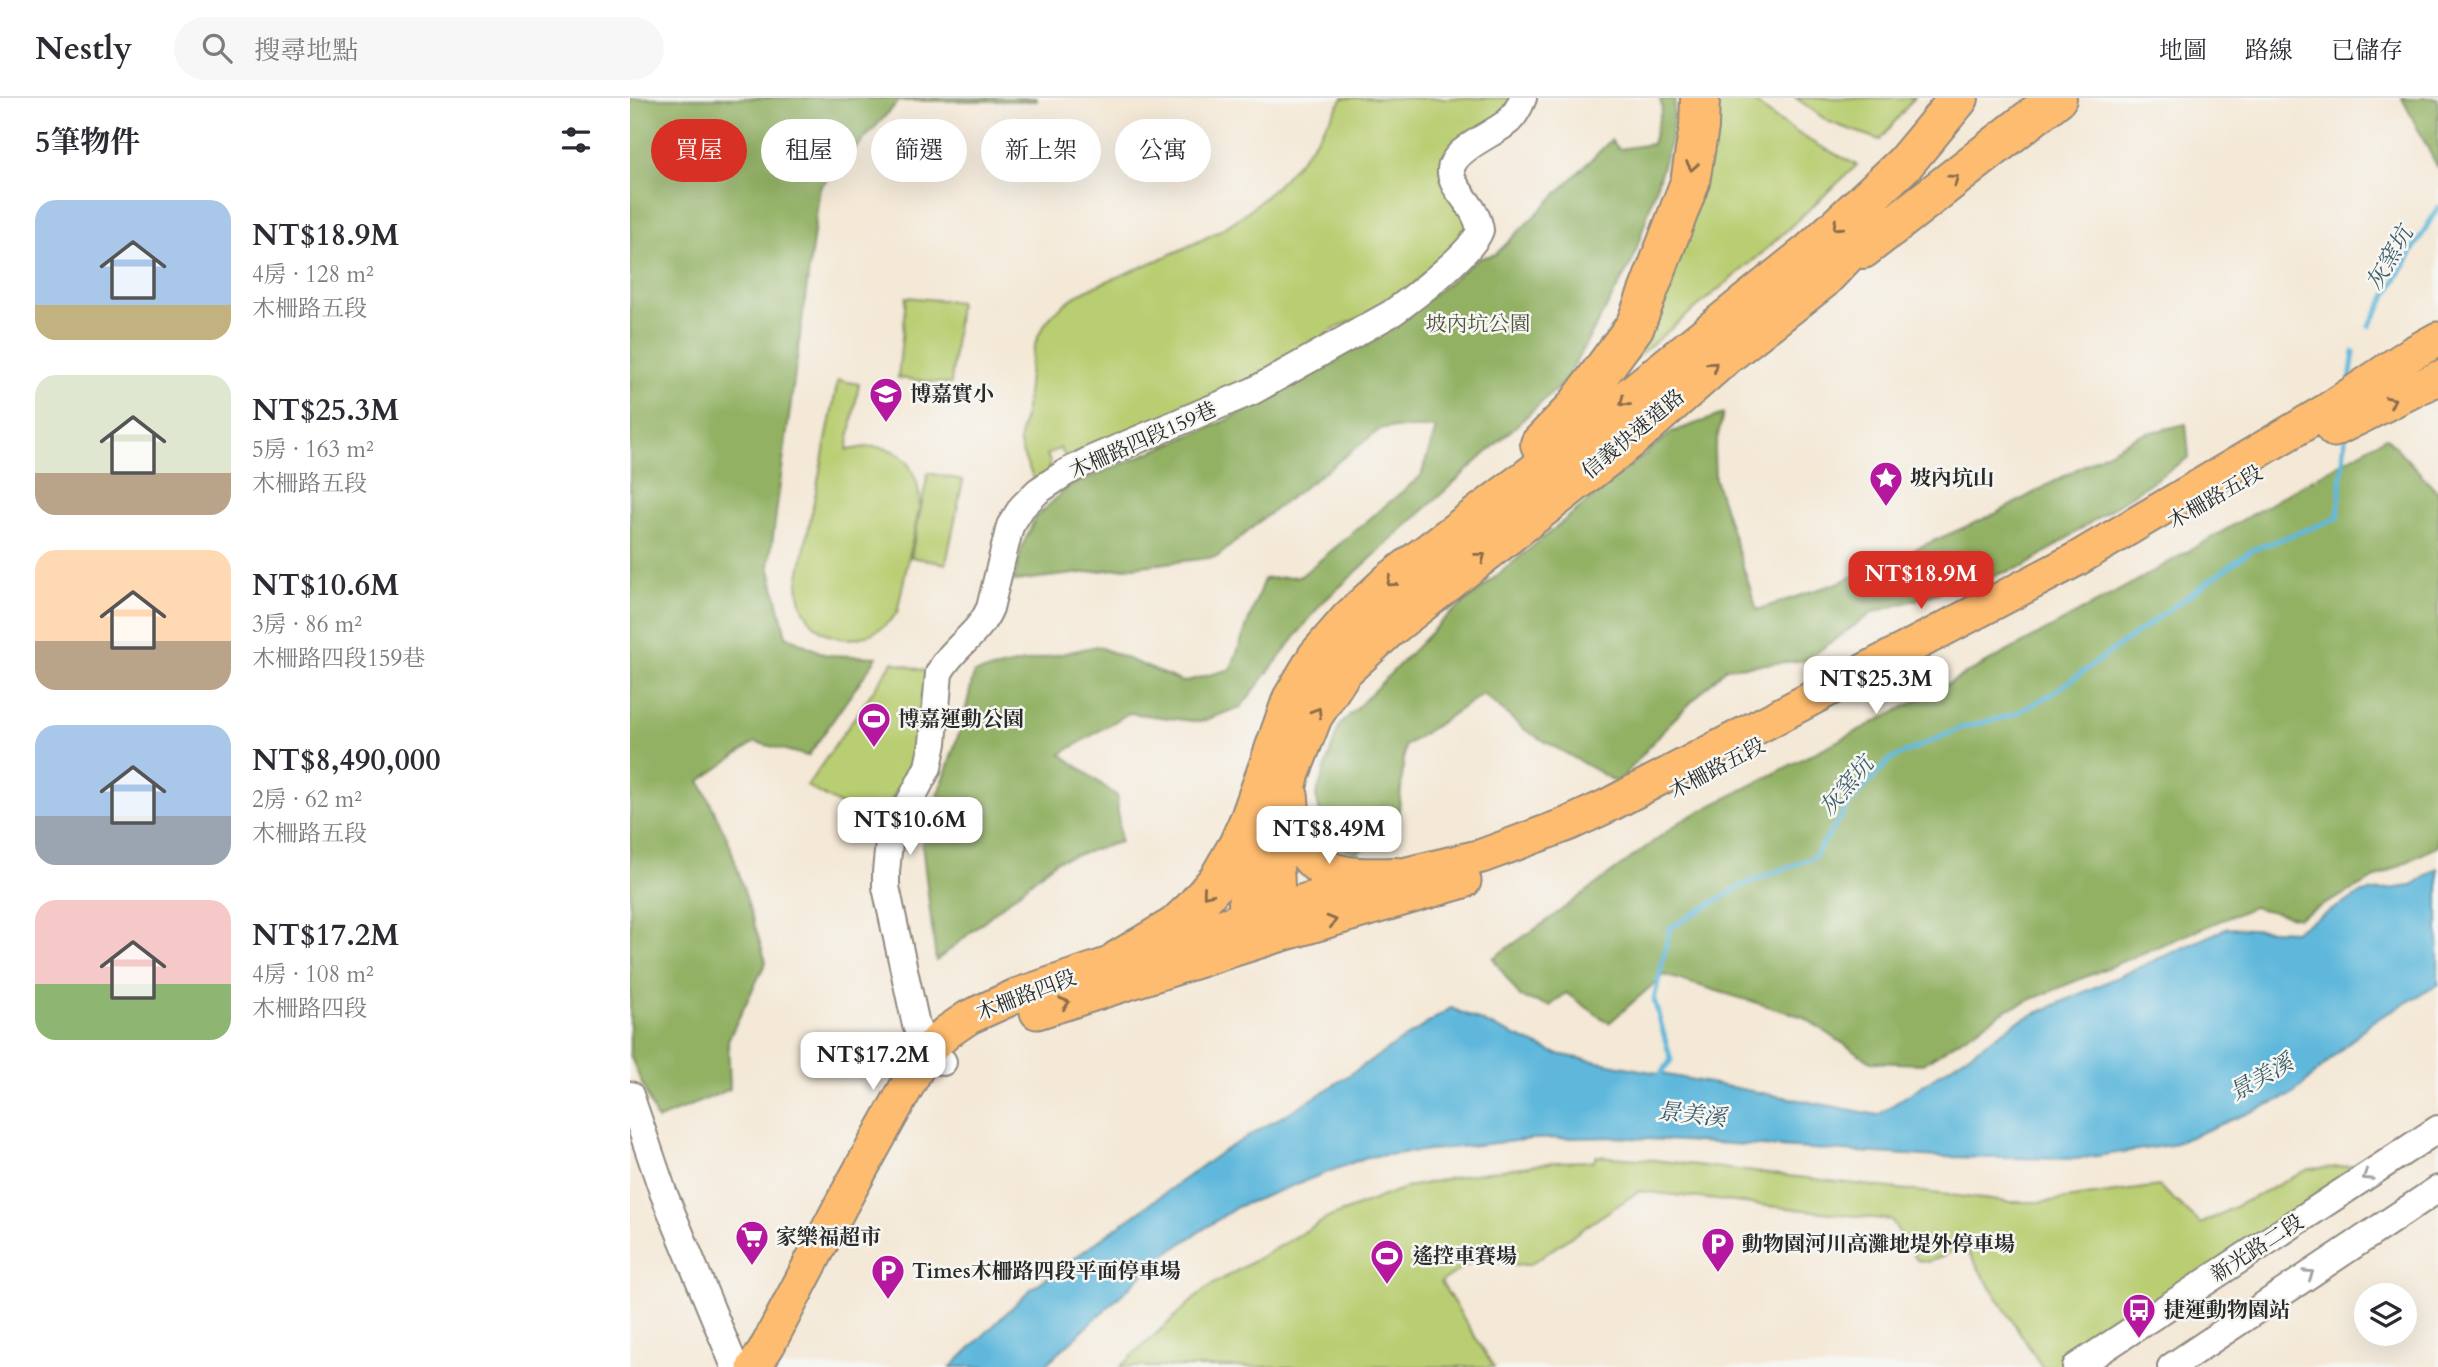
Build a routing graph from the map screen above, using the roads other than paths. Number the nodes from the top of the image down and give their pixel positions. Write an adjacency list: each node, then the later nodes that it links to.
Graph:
1 (1523, 98): 14 (street, 木柵路四段159巷)
2 (1700, 98): 9 (highway, one-way to 9)
3 (1959, 98): 9 (highway, 信義快速道路, one-way to 9)
4 (1990, 98): 6 (highway, 信義快速道路)
5 (2057, 98): 6 (highway, one-way to 5)
6 (1822, 280): 10 (highway, 信義快速道路, one-way to 6)
7 (2438, 340): 11 (main road, 木柵路五段)
8 (2438, 378): 12 (main road, 木柵路五段, one-way to 8)
9 (1446, 541): 10 (highway, 信義快速道路, one-way to 10)
10 (1279, 770): 11 (highway); 12 (highway); 13 (highway, one-way to 13)
11 (1395, 877): 12 (main road, 木柵路五段)
12 (1264, 921): 13 (main road, 木柵路四段); 14 (main road, 木柵路四段, one-way to 12)
13 (1118, 960): 14 (main road, 木柵路四段)
14 (934, 1057): 19 (main road, 木柵路四段); 20 (main road, 木柵路四段)
15 (632, 1106): 18 (street)
16 (2438, 1129): 21 (street, 新光路二段, one-way to 21)
17 (2438, 1189): 22 (street, one-way to 17)
18 (735, 1367)
19 (754, 1367)
20 (779, 1367)
21 (2076, 1367)
22 (2171, 1367)

